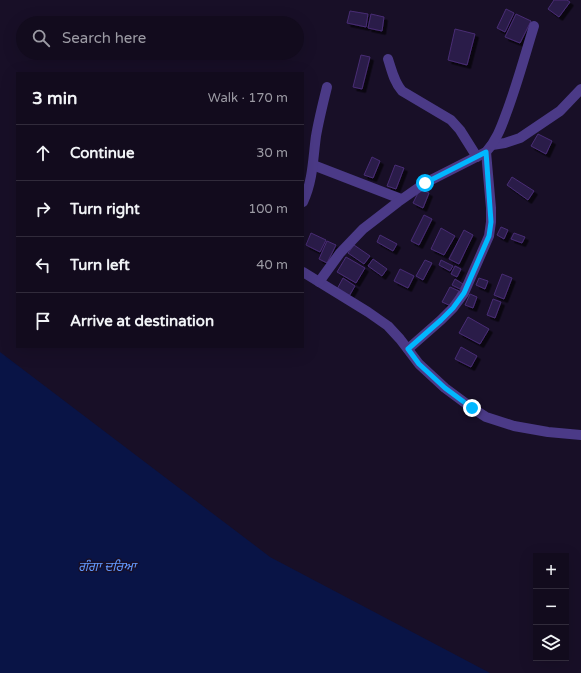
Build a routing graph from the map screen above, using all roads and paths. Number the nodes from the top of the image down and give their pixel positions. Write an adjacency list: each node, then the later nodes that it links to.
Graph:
1 (534, 26): 5 (street)
2 (388, 59): 5 (street)
3 (327, 87): 6 (street)
4 (581, 89): 5 (street)
5 (485, 151): 8 (street); 11 (street)
6 (313, 165): 7 (street); 8 (street)
7 (304, 199)
8 (401, 200): 10 (street)
9 (304, 273): 10 (street)
10 (319, 282): 11 (street)
11 (408, 349): 12 (street)
12 (581, 435)

